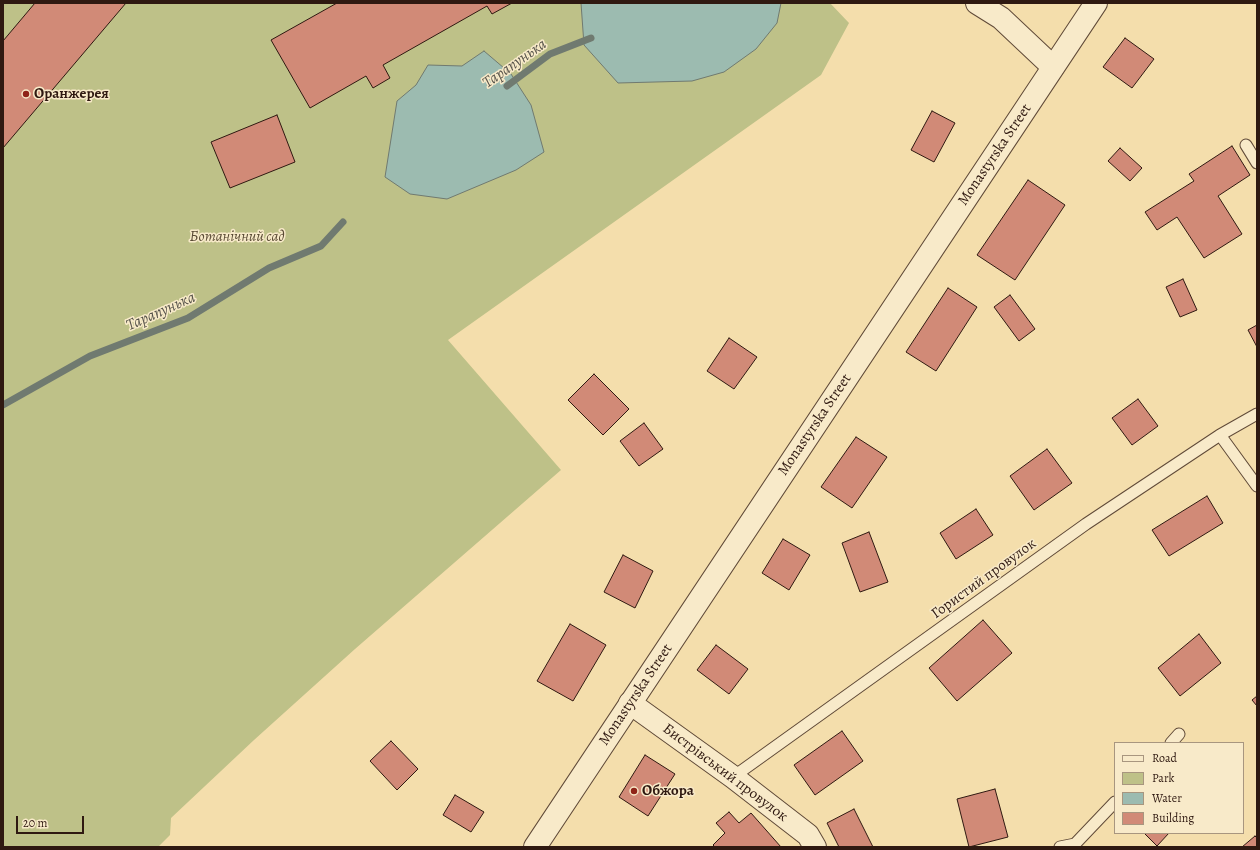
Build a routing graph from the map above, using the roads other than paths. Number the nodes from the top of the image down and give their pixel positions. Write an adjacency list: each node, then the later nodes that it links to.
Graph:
1 (977, 3): 3 (street)
2 (1096, 3): 3 (street, Monastyrska Street)
3 (1053, 67): 9 (street, Monastyrska Street)
4 (1246, 145): 5 (lane)
5 (1257, 163)
6 (1257, 414): 7 (lane, Гористий провулок)
7 (1220, 434): 8 (lane); 12 (lane, Гористий провулок)
8 (1257, 486)
9 (630, 703): 12 (street, Бистрівський провулок); 14 (street, Monastyrska Street)
10 (1179, 734): 11 (lane)
11 (1172, 742)
12 (733, 777): 15 (street, Бистрівський провулок)
13 (1114, 803): 16 (lane)
14 (535, 847)
15 (815, 847)
16 (1060, 847)

